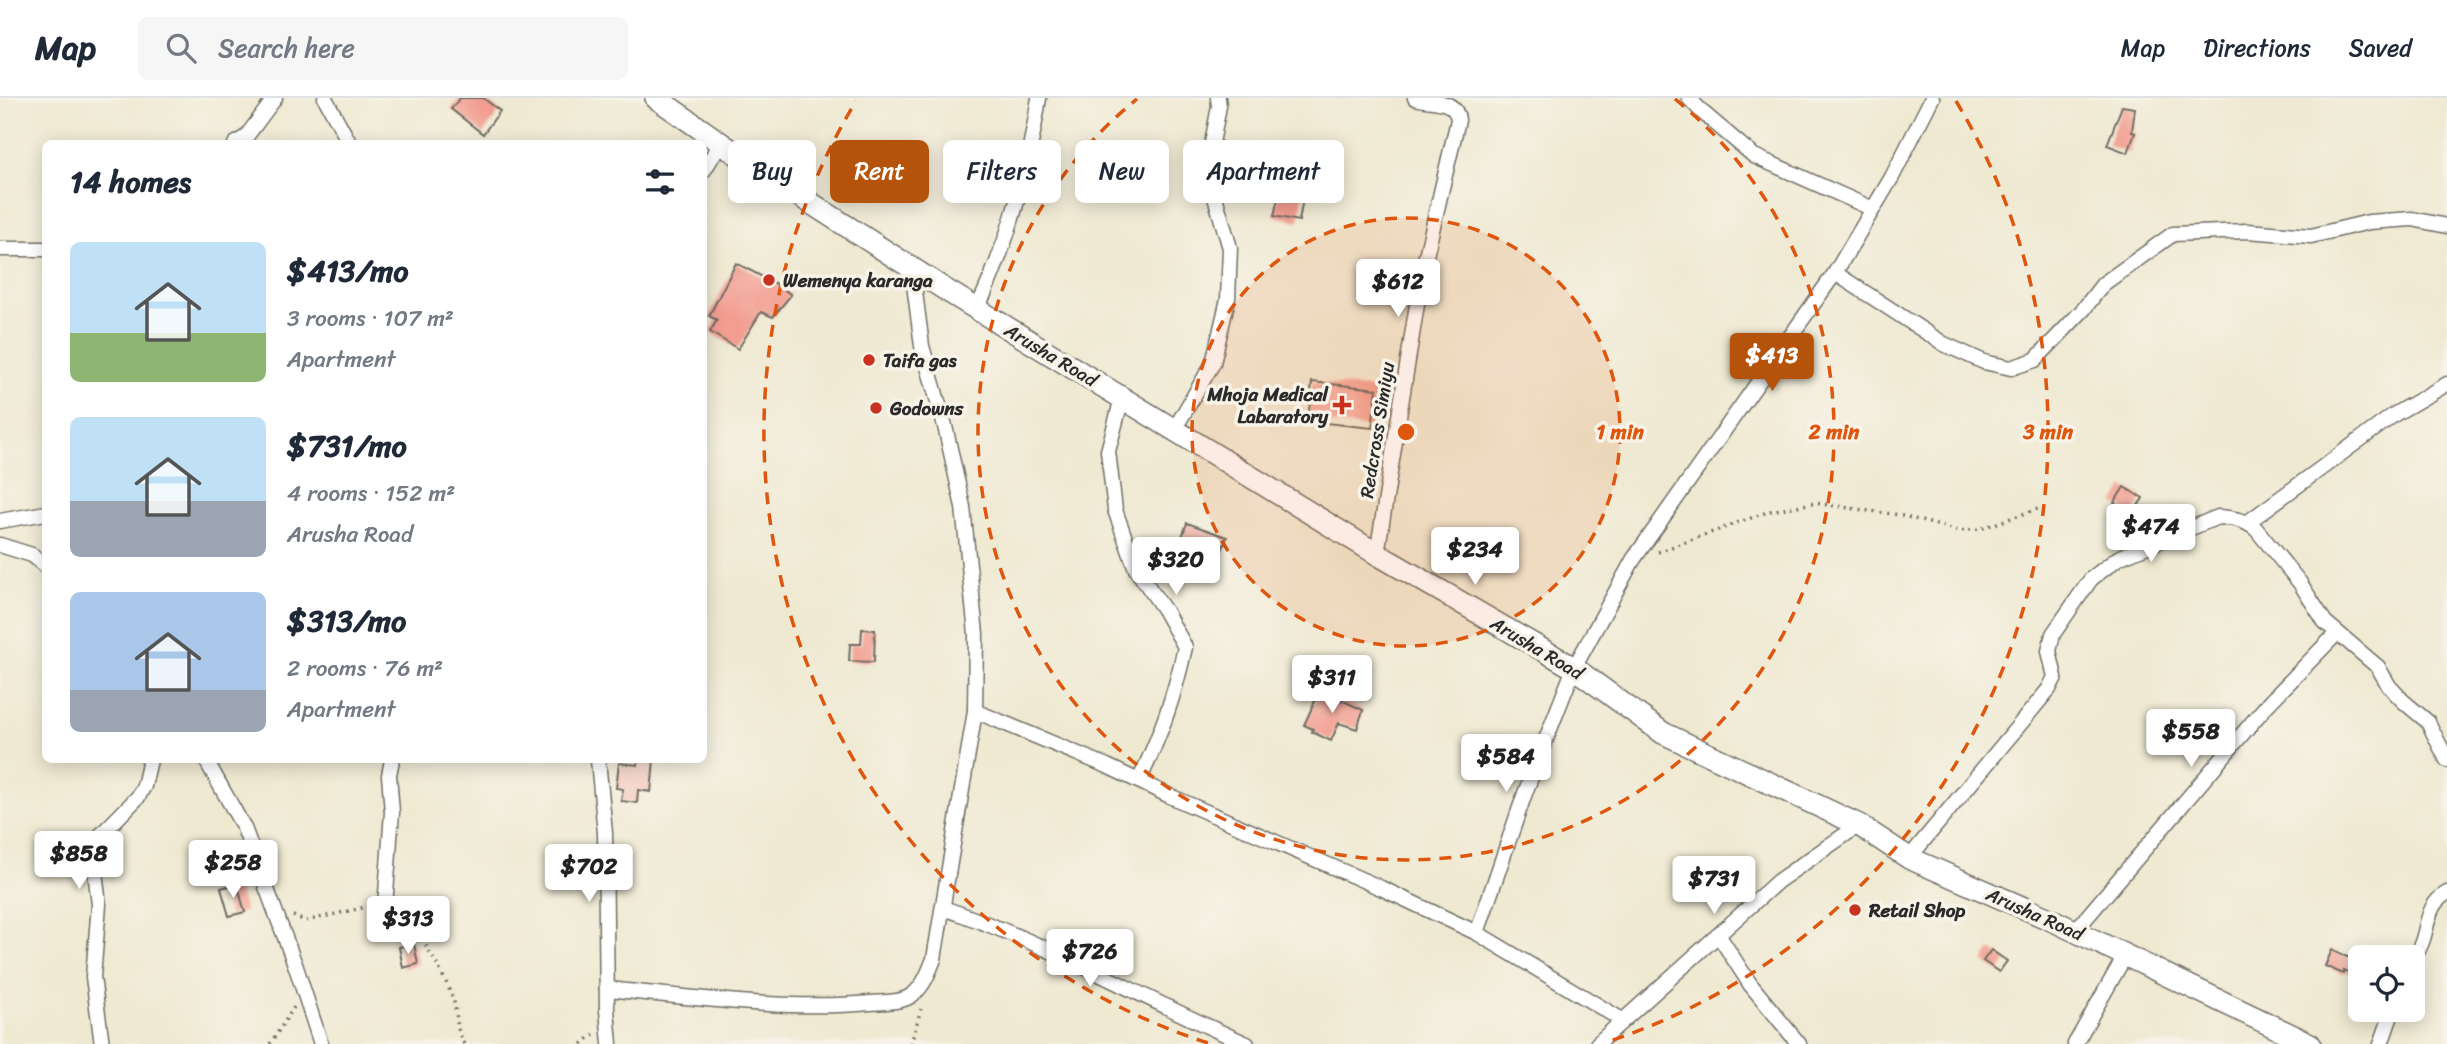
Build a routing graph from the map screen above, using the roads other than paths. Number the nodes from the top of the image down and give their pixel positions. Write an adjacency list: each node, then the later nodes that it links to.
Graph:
1 (275, 98): 9 (street)
2 (325, 98): 10 (street)
3 (656, 98): 11 (main road, Arusha Road)
4 (1039, 98): 19 (street)
5 (1218, 98): 22 (street)
6 (1415, 98): 27 (street, Redcross Simiyu)
7 (1932, 98): 13 (street)
8 (1690, 100): 13 (street)
9 (242, 140)
10 (347, 140)
11 (720, 144): 12 (street); 17 (main road, Arusha Road)
12 (707, 165)
13 (1873, 209): 18 (street)
14 (2447, 226): 18 (street)
15 (0, 249): 16 (street)
16 (42, 249)
17 (912, 269): 19 (main road, Arusha Road); 31 (street)
18 (1835, 273): 30 (street)
19 (977, 309): 21 (main road, Arusha Road)
20 (2447, 384): 25 (street)
21 (1122, 398): 22 (main road, Arusha Road); 37 (street)
22 (1174, 430): 27 (main road, Arusha Road)
23 (42, 514): 24 (street)
24 (0, 521)
25 (2248, 522): 29 (street); 39 (street)
26 (0, 545): 28 (street)
27 (1377, 554): 30 (main road, Arusha Road)
28 (42, 563)
29 (2337, 633): 32 (street); 43 (street)
30 (1574, 668): 38 (main road, Arusha Road); 44 (street)
31 (975, 710): 37 (street); 42 (street)
32 (2447, 760)
33 (149, 763): 51 (street)
34 (208, 763): 52 (street)
35 (391, 763): 41 (street)
36 (598, 763): 48 (street)
37 (1139, 781): 44 (street)
38 (1859, 825): 39 (main road, Arusha Road); 45 (street)
39 (1909, 858): 43 (main road, Arusha Road)
40 (2447, 893): 46 (street)
41 (385, 906)
42 (943, 908): 48 (street); 54 (street)
43 (2075, 931): 47 (main road, Arusha Road)
44 (1477, 933): 49 (street)
45 (1719, 936): 49 (street); 56 (street)
46 (2420, 945)
47 (2125, 956): 57 (street); 58 (main road, Arusha Road)
48 (607, 989): 53 (street)
49 (1622, 1020): 55 (street)
50 (2389, 1022): 59 (street)
51 (102, 1044)
52 (321, 1044)
53 (610, 1044)
54 (1247, 1044)
55 (1597, 1044)
56 (1799, 1044)
57 (2075, 1044)
58 (2310, 1044)
59 (2381, 1044)

